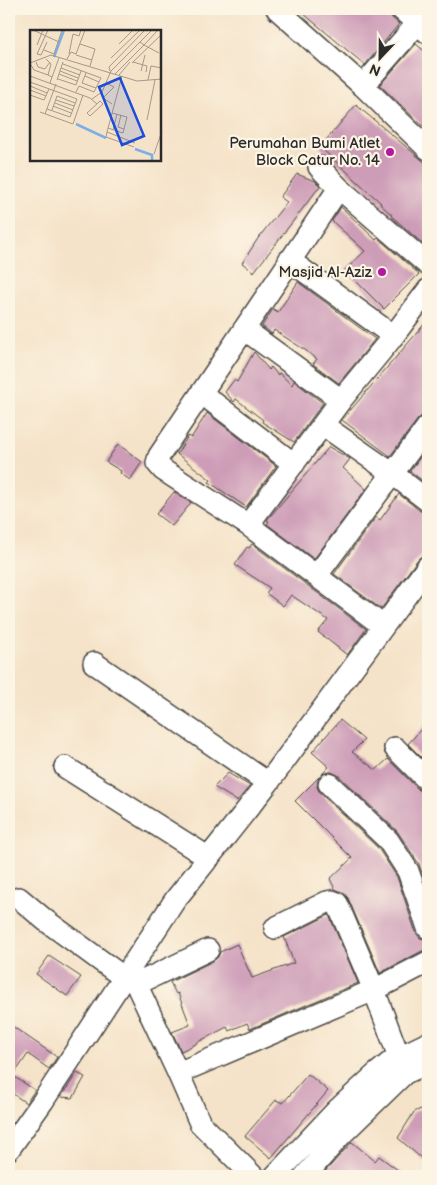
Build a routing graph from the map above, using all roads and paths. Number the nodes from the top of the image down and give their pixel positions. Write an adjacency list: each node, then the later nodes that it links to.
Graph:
1 (277, 9): 4 (street)
2 (401, 9): 3 (street)
3 (423, 29): 4 (street)
4 (363, 86): 5 (street)
5 (428, 149)
6 (319, 166): 7 (street)
7 (339, 188): 8 (street); 9 (street)
8 (425, 256)
9 (289, 260): 11 (street); 12 (street)
10 (428, 290): 12 (street)
11 (244, 329): 13 (street); 14 (street)
12 (392, 339): 14 (street)
13 (201, 393): 17 (street); 20 (street)
14 (341, 400): 15 (street)
15 (323, 425): 17 (street); 18 (street)
16 (428, 426): 18 (street)
17 (294, 464): 20 (street)
18 (393, 474): 19 (street); 22 (street)
19 (428, 501)
20 (248, 525): 22 (street)
21 (428, 566): 23 (street)
22 (317, 575): 23 (street)
23 (383, 626): 28 (street)
24 (94, 663): 28 (street)
25 (395, 748): 27 (street)
26 (65, 767): 30 (street)
27 (428, 781)
28 (268, 783): 30 (street)
29 (329, 784): 33 (street)
30 (210, 858): 36 (street)
31 (18, 898): 36 (street)
32 (275, 928): 37 (street)
33 (428, 928)
34 (208, 950): 41 (street)
35 (428, 962): 37 (street)
36 (123, 977): 42 (street)
37 (374, 990): 40 (street); 41 (street)
38 (428, 1043): 40 (street)
39 (428, 1064): 40 (street)
40 (402, 1065): 44 (street); 45 (street)
41 (178, 1073): 43 (street)
42 (9, 1149)
43 (252, 1176)
44 (275, 1176)
45 (304, 1176)

